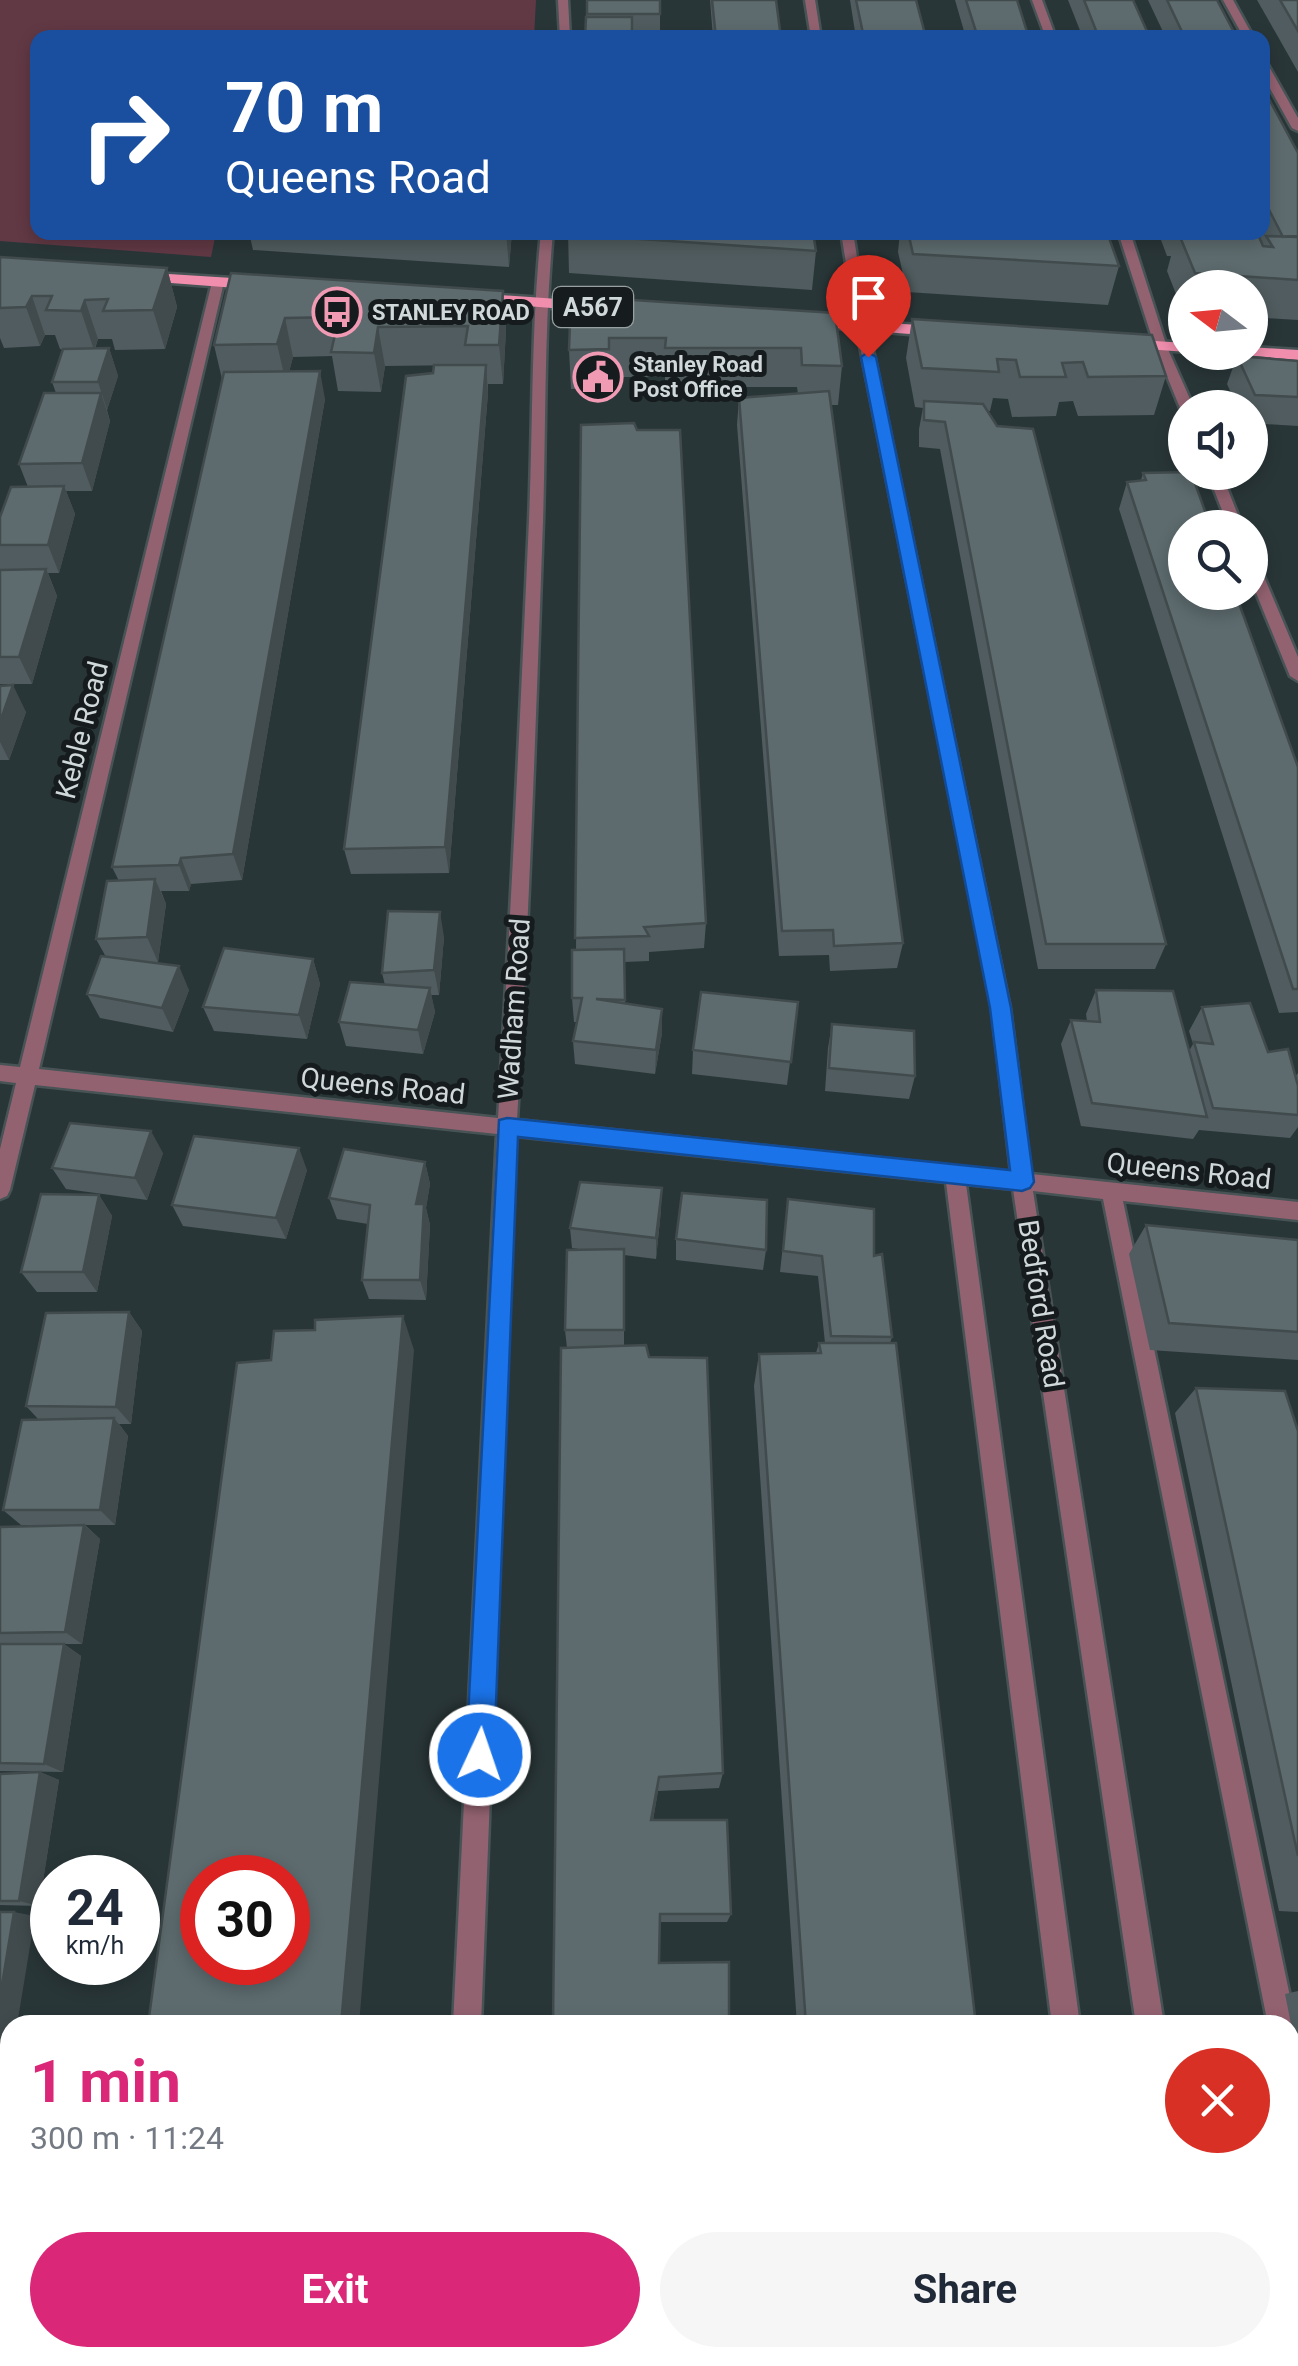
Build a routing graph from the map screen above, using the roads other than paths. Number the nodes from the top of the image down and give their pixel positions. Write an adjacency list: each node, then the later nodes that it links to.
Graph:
1 (563, 0): 5 (street)
2 (810, 0): 6 (street)
3 (1036, 0): 7 (street)
4 (1228, 0): 8 (street)
5 (565, 30)
6 (815, 30)
7 (1048, 30)
8 (1245, 30)
9 (1270, 77): 10 (street)
10 (1298, 128)
11 (546, 240): 18 (street, Wadham Road)
12 (849, 240): 21 (street, Bedford Road)
13 (1127, 240): 24 (street)
14 (114, 275): 15 (main road)
15 (218, 282): 16 (main road); 32 (street, Keble Road)
16 (274, 286)
17 (446, 297): 18 (main road, A567)
18 (540, 303): 19 (main road, A567); 33 (street, Wadham Road)
19 (614, 308)
20 (784, 320): 21 (main road)
21 (862, 326): 22 (main road); 35 (street, Bedford Road)
22 (962, 333)
23 (1102, 342): 24 (main road)
24 (1161, 347): 25 (main road); 28 (street)
25 (1168, 347)
26 (1268, 353): 27 (main road)
27 (1298, 355)
28 (1179, 390)
29 (1268, 604): 30 (street)
30 (1298, 676)
31 (0, 1073): 32 (street, Queens Road)
32 (29, 1076): 33 (street, Queens Road); 36 (street, Keble Road)
33 (507, 1127): 34 (street, Queens Road); 39 (street, Wadham Road)
34 (955, 1174): 35 (street, Queens Road); 40 (street)
35 (1022, 1182): 37 (street, Queens Road); 41 (street, Bedford Road)
36 (0, 1190)
37 (1111, 1191): 38 (street, Queens Road); 42 (street)
38 (1298, 1211)
39 (467, 2015)
40 (1065, 2015)
41 (1148, 2015)
42 (1280, 2015)

